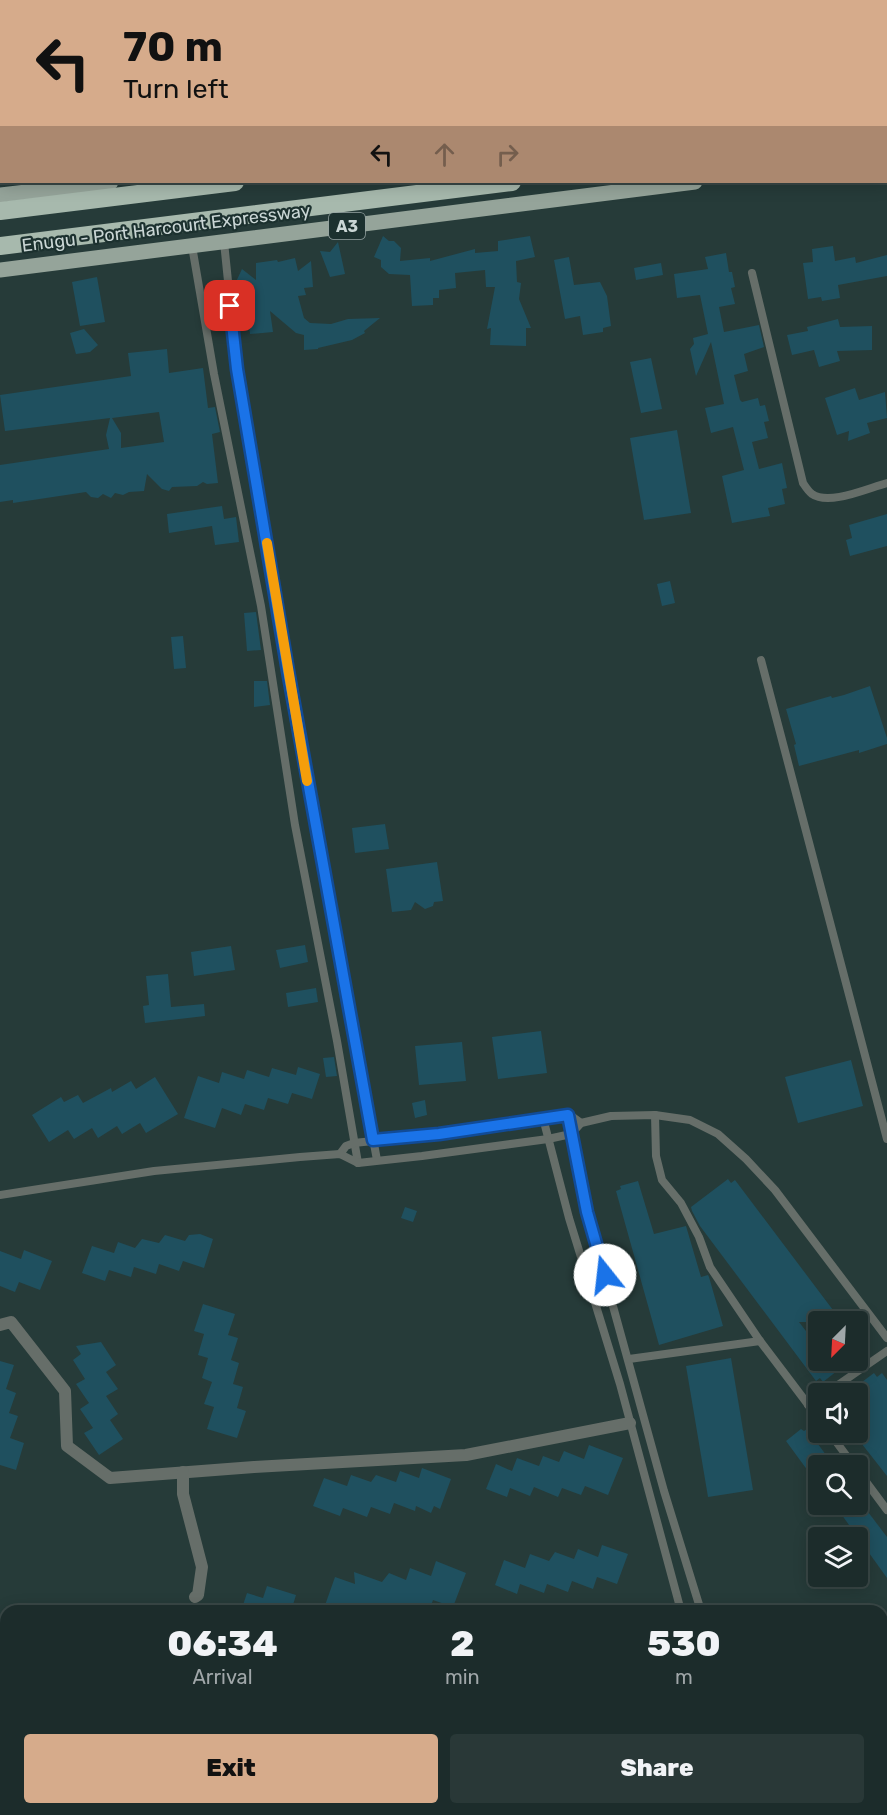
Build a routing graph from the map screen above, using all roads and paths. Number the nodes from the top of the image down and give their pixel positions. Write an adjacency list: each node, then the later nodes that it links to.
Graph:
1 (102, 183): 5 (main road)
2 (226, 183): 6 (highway, Enugu - Port Harcourt Expressway)
3 (504, 183): 8 (highway, Enugu - Port Harcourt Expressway / A3)
4 (687, 183): 7 (main road, Enugu - Port Harcourt Expressway / A3)
5 (0, 195)
6 (0, 211)
7 (224, 242): 9 (main road, Enugu - Port Harcourt Expressway / A3); 21 (lane)
8 (0, 246)
9 (192, 246): 10 (main road, Enugu - Port Harcourt Expressway / A3); 22 (lane)
10 (0, 270)
11 (752, 273): 12 (lane)
12 (887, 483)
13 (761, 660): 20 (lane)
14 (568, 1115): 16 (lane); 17 (lane); 18 (lane)
15 (654, 1115): 17 (lane); 28 (lane); 29 (lane)
16 (543, 1118): 19 (lane); 21 (lane)
17 (581, 1124): 18 (lane)
18 (571, 1134): 19 (lane); 31 (lane)
19 (548, 1139): 24 (lane); 34 (lane)
20 (887, 1139)
21 (373, 1140): 22 (lane); 24 (lane)
22 (354, 1143): 23 (lane); 25 (lane)
23 (340, 1155): 25 (lane); 26 (lane)
24 (377, 1160): 25 (lane)
25 (358, 1163)
26 (0, 1195)
27 (0, 1324): 35 (street)
28 (887, 1338)
29 (760, 1341): 31 (lane); 33 (lane)
30 (887, 1352): 32 (lane)
31 (629, 1359): 40 (lane)
32 (841, 1383)
33 (808, 1405)
34 (630, 1423): 35 (street); 39 (lane)
35 (183, 1472): 38 (street)
36 (868, 1484): 37 (lane)
37 (887, 1509)
38 (195, 1597)
39 (679, 1605)
40 (699, 1605)

